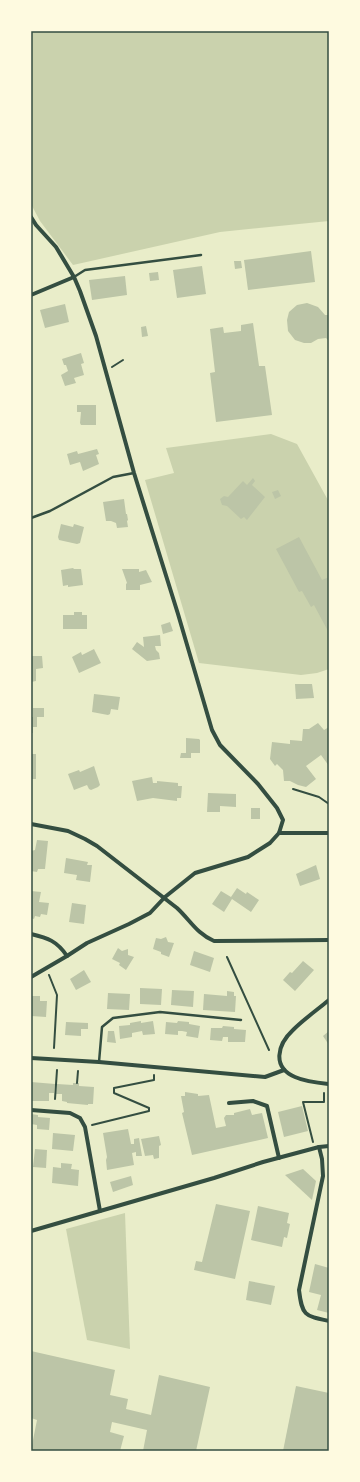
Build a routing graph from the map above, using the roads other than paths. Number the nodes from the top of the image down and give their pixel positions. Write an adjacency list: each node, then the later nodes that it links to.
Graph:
1 (31, 217): 3 (street)
2 (201, 255): 3 (lane)
3 (74, 277): 4 (street); 5 (street)
4 (31, 295)
5 (134, 473): 6 (lane); 8 (street)
6 (31, 518)
7 (31, 824): 10 (street)
8 (278, 833): 9 (street); 10 (street)
9 (329, 833)
10 (165, 897): 12 (street); 13 (street)
11 (31, 934): 13 (street)
12 (329, 940)
13 (67, 956): 14 (street)
14 (31, 976)
15 (329, 1000): 19 (street)
16 (241, 1020): 18 (lane)
17 (31, 1058): 18 (street)
18 (99, 1062): 19 (street)
19 (284, 1070): 20 (street)
20 (329, 1084)
21 (229, 1103): 25 (street)
22 (31, 1110): 26 (street)
23 (329, 1146): 24 (street)
24 (316, 1148): 25 (street); 28 (street)
25 (279, 1158): 26 (street)
26 (100, 1211): 27 (street)
27 (31, 1231)
28 (329, 1321)

